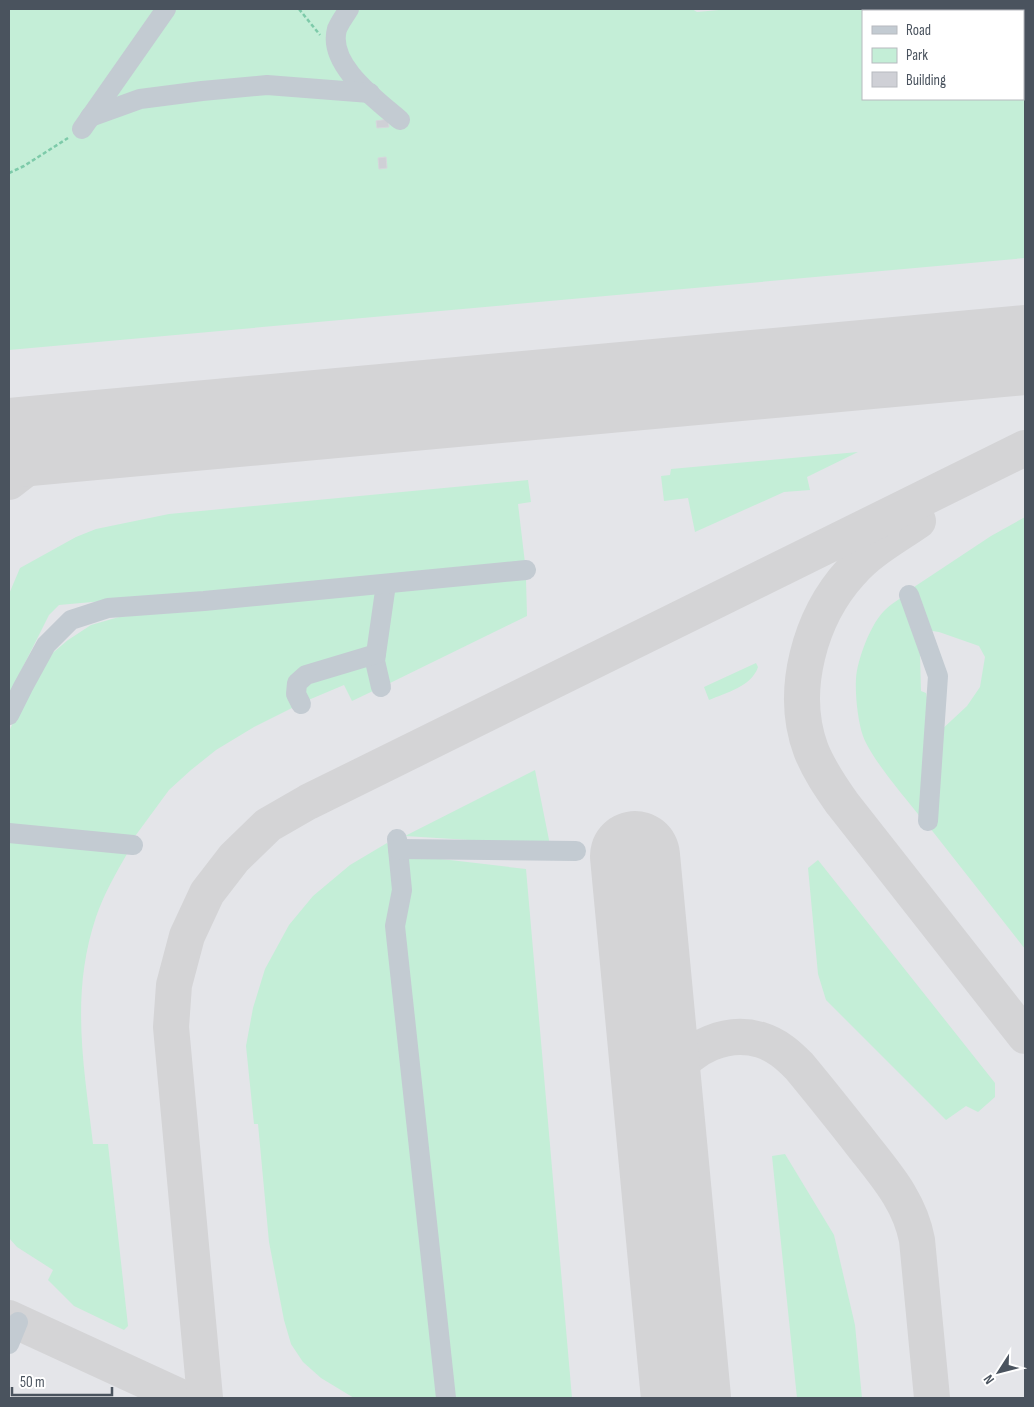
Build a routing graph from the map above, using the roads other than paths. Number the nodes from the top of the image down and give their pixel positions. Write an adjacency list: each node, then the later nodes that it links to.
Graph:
1 (166, 9): 3 (lane)
2 (349, 9): 3 (lane)
3 (370, 93): 4 (lane)
4 (400, 120)
5 (526, 570): 6 (lane)
6 (386, 584): 8 (lane); 11 (lane)
7 (909, 595): 12 (lane)
8 (376, 654): 9 (lane); 10 (lane)
9 (381, 687)
10 (301, 704)
11 (9, 715)
12 (928, 821)
13 (9, 833): 14 (lane)
14 (133, 844)
15 (576, 851): 18 (lane)
16 (18, 1322): 17 (lane)
17 (9, 1344)
18 (446, 1398)

